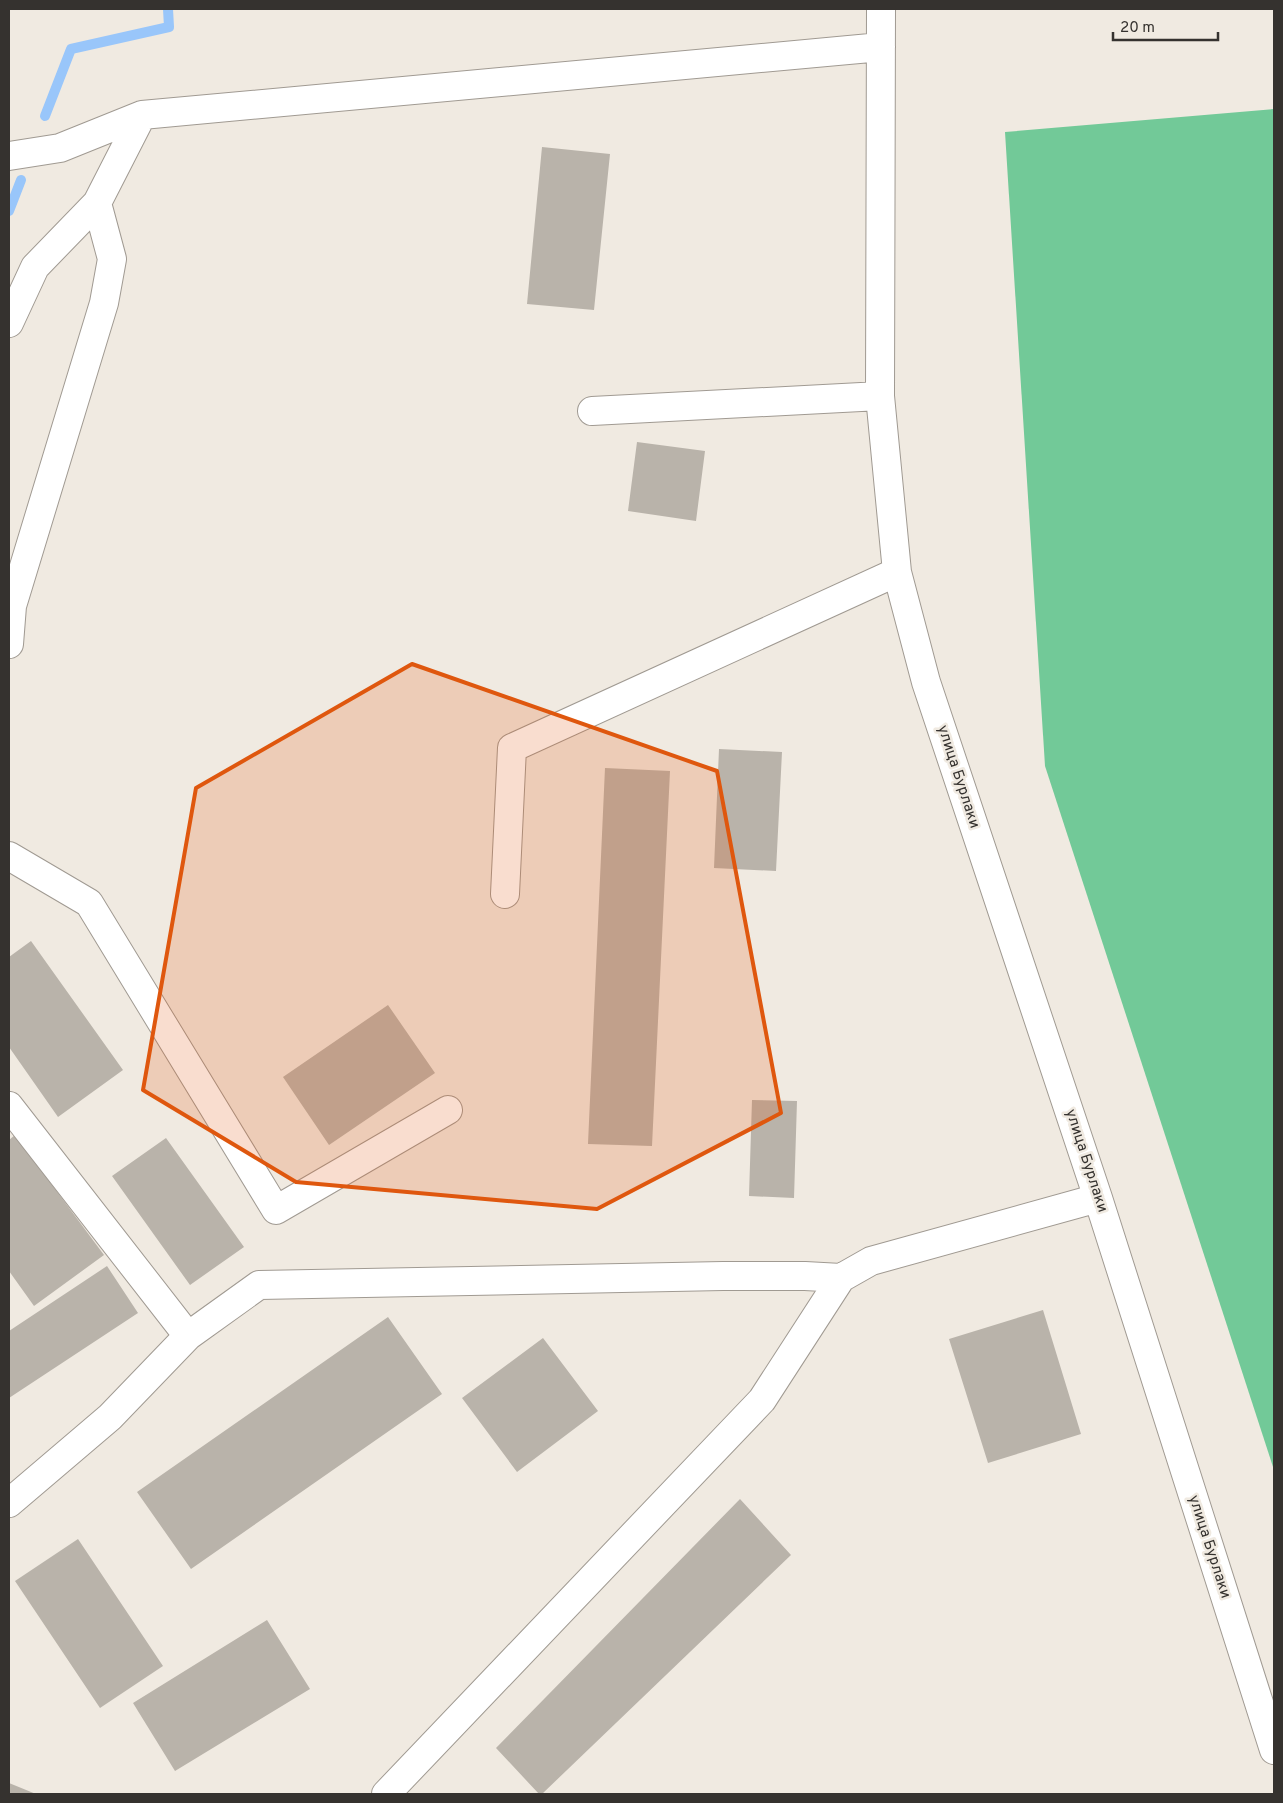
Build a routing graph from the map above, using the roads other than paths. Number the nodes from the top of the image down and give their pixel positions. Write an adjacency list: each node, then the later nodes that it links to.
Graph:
1 (881, 9): 2 (street, улица Бурлаки)
2 (881, 47): 3 (street); 7 (street, улица Бурлаки)
3 (142, 116): 4 (street); 5 (street)
4 (9, 156)
5 (96, 203): 6 (street); 10 (street)
6 (9, 323)
7 (880, 396): 8 (street); 9 (street, улица Бурлаки)
8 (592, 411)
9 (897, 572): 12 (street); 15 (street, улица Бурлаки)
10 (9, 644)
11 (9, 856): 14 (street)
12 (505, 894)
13 (9, 1106): 17 (street)
14 (448, 1110)
15 (1098, 1198): 16 (street); 19 (street, улица Бурлаки)
16 (841, 1278): 17 (street); 20 (street)
17 (188, 1336): 18 (street)
18 (9, 1502)
19 (1274, 1750)
20 (386, 1794)

